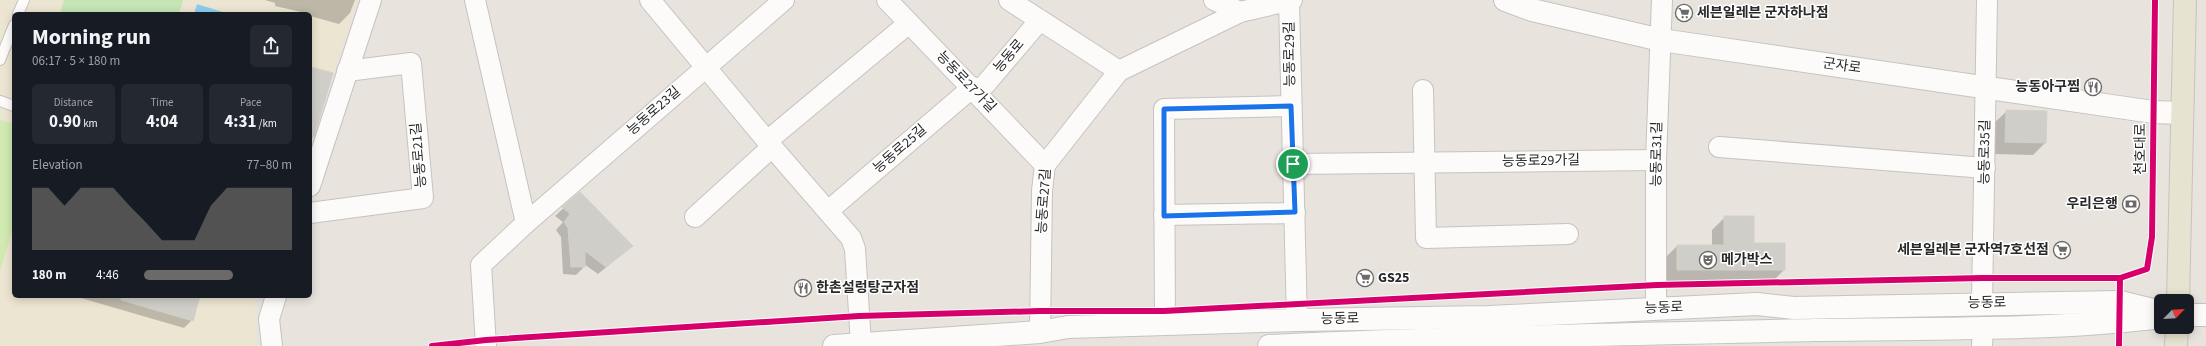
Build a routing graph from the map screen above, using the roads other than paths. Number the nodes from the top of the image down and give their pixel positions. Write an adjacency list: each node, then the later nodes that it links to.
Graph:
1 (24, 0): 14 (lane)
2 (371, 0): 22 (street)
3 (475, 0): 44 (street)
4 (650, 0): 21 (street)
5 (887, 0): 17 (street, 능동로27가길)
6 (1009, 0): 16 (street)
7 (1214, 0): 15 (street)
8 (1505, 0): 19 (main road, 군자로)
9 (1662, 0): 19 (street, 능동로31길)
10 (1987, 0): 24 (street, 능동로35길)
11 (2185, 0): 30 (main road)
12 (1291, 1): 15 (street, 능동로27길); 29 (street, 능동로29길)
13 (776, 2): 21 (street, 능동로23길)
14 (19, 12)
15 (1240, 12): 23 (street, 능동로27길)
16 (1040, 20): 23 (street); 25 (street, 능동로)
17 (909, 23): 25 (street, 능동로27가길); 31 (street)
18 (12, 30): 20 (lane)
19 (1661, 40): 24 (main road, 군자로); 33 (street, 능동로31길)
20 (0, 60)
21 (705, 66): 31 (street); 44 (street, 능동로23길)
22 (346, 71): 38 (street); 41 (street, 능동로21길)
23 (1119, 71): 36 (street, 능동로27길)
24 (1986, 86): 30 (main road, 군자로); 37 (street, 능동로35길)
25 (975, 90): 36 (street, 능동로27가길); 39 (street, 능동로25길)
26 (1423, 90): 34 (street)
27 (0, 101): 28 (lane)
28 (12, 105)
29 (1291, 106): 35 (street, 능동로29길); 42 (street, 능동로29길)
30 (2182, 113): 46 (main road)
31 (769, 144): 39 (street); 43 (street)
32 (1720, 147): 37 (street)
33 (1656, 160): 34 (street, 능동로29가길); 49 (street, 능동로31길)
34 (1425, 162): 35 (street, 능동로29가길); 45 (street)
35 (1293, 164): 40 (street, 능동로29길)
36 (1045, 165): 56 (street, 능동로27길)
37 (1985, 168): 48 (street, 능동로35길)
38 (312, 180)
39 (828, 211): 60 (street)
40 (1295, 212): 42 (street); 54 (street, 능동로29길)
41 (312, 213)
42 (1164, 216): 55 (street)
43 (695, 217)
44 (526, 223): 63 (street, 능동로23길)
45 (1568, 234)
46 (2178, 294)
47 (275, 298): 62 (street)
48 (1982, 303): 49 (main road, 능동로); 50 (main road, 능동로); 58 (main road)
49 (1656, 308): 54 (main road, 능동로); 59 (main road)
50 (2154, 310)
51 (2194, 315): 52 (main road)
52 (2206, 315)
53 (2154, 318): 58 (main road, 능동로)
54 (1297, 320): 55 (main road, 능동로)
55 (1165, 324): 56 (main road, 능동로)
56 (1040, 332): 60 (main road, 능동로)
57 (2177, 334): 66 (main road)
58 (1982, 337): 59 (main road, 능동로)
59 (1654, 340): 61 (main road, 능동로)
60 (861, 344): 64 (main road, 능동로)
61 (1310, 345): 65 (main road, 능동로)
62 (272, 346)
63 (486, 346)
64 (834, 346)
65 (1269, 346)
66 (2176, 346)

